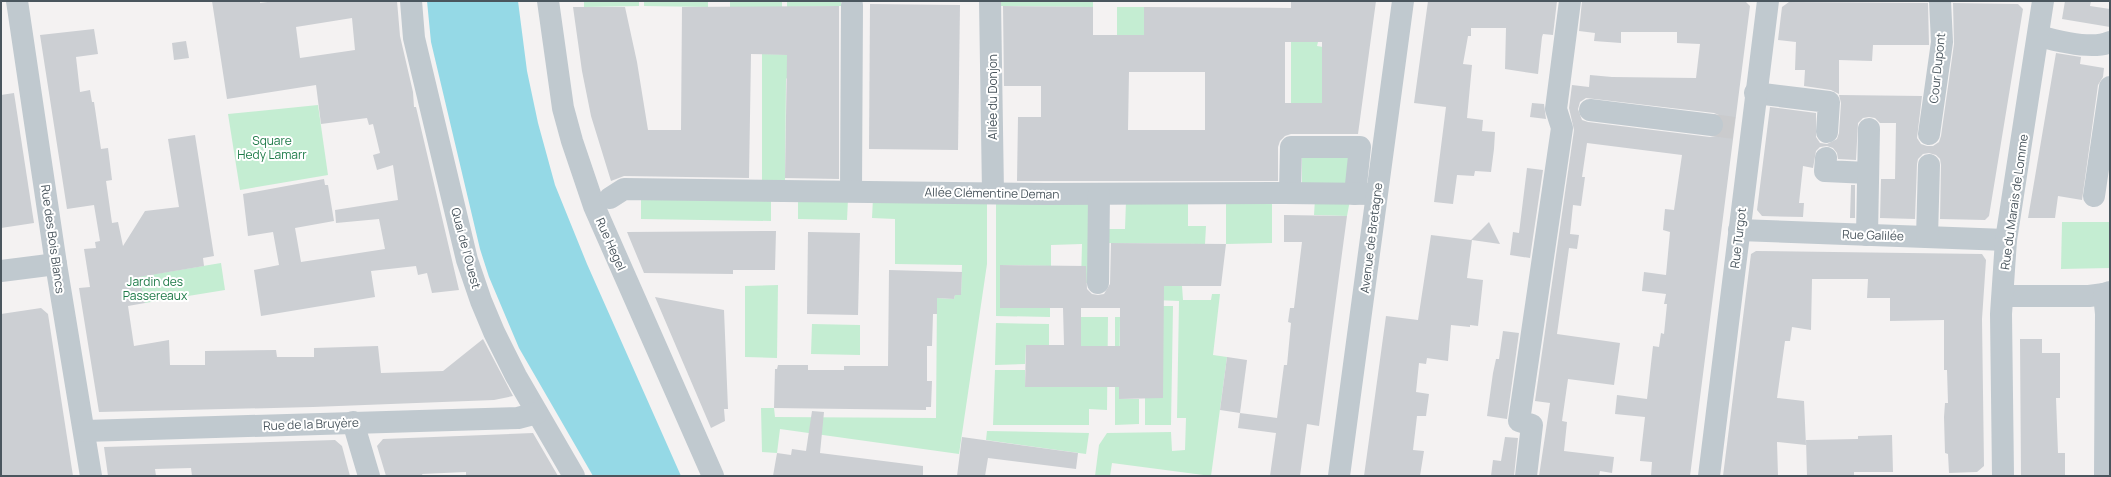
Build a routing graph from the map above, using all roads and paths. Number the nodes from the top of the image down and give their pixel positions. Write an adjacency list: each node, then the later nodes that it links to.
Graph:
1 (17, 1): 35 (street, Rue des Bois Blancs)
2 (411, 1): 40 (street, Quai de l'Ouest)
3 (548, 1): 46 (street, Rue Hegel)
4 (990, 1): 24 (street, Allée du Donjon)
5 (1403, 1): 28 (street, Avenue de Bretagne)
6 (1570, 1): 48 (street)
7 (1768, 1): 14 (street, Rue Turgot)
8 (1940, 1): 19 (street, Cour Dupont)
9 (2043, 1): 11 (street, Rue du Marais de Lomme)
10 (852, 5): 23 (street)
11 (2039, 36): 12 (street); 34 (street, Rue du Marais de Lomme)
12 (2108, 48)
13 (2110, 87): 29 (street)
14 (1755, 93): 18 (street); 31 (street, Rue Turgot)
15 (1590, 110): 16 (street)
16 (1712, 125)
17 (1869, 129): 22 (street)
18 (1827, 132)
19 (1929, 134)
20 (1826, 158): 22 (street)
21 (1929, 165): 33 (street)
22 (1868, 173): 32 (street)
23 (851, 191): 24 (street, Allée Clémentine Deman); 30 (street, Allée Clémentine Deman)
24 (993, 193): 26 (street, Allée Clémentine Deman)
25 (1290, 193): 26 (street, Allée Clémentine Deman); 27 (street, Allée Clémentine Deman); 27 (street)
26 (1099, 194): 37 (street)
27 (1355, 194): 28 (street, Allée Clémentine Deman)
28 (1376, 194): 47 (street, Avenue de Bretagne)
29 (2094, 196)
30 (610, 198)
31 (1739, 230): 32 (street, Rue Galilée); 49 (street, Rue Turgot)
32 (1867, 235): 33 (street, Rue Galilée)
33 (1927, 237): 34 (street, Rue Galilée)
34 (2006, 240): 38 (street, Rue du Marais de Lomme)
35 (56, 264): 36 (street); 42 (street, Rue des Bois Blancs)
36 (1, 272)
37 (1098, 283)
38 (2003, 296): 39 (street); 50 (street, Rue du Marais de Lomme)
39 (2108, 304): 51 (street)
40 (537, 413): 41 (street, Rue de la Bruyère); 45 (street, Quai de l'Ouest)
41 (353, 422): 42 (street, Rue de la Bruyère); 44 (street)
42 (85, 431): 43 (street, Rue des Bois Blancs)
43 (91, 476)
44 (369, 476)
45 (574, 476)
46 (712, 476)
47 (1339, 476)
48 (1526, 476)
49 (1709, 476)
50 (2003, 476)
51 (2105, 476)

